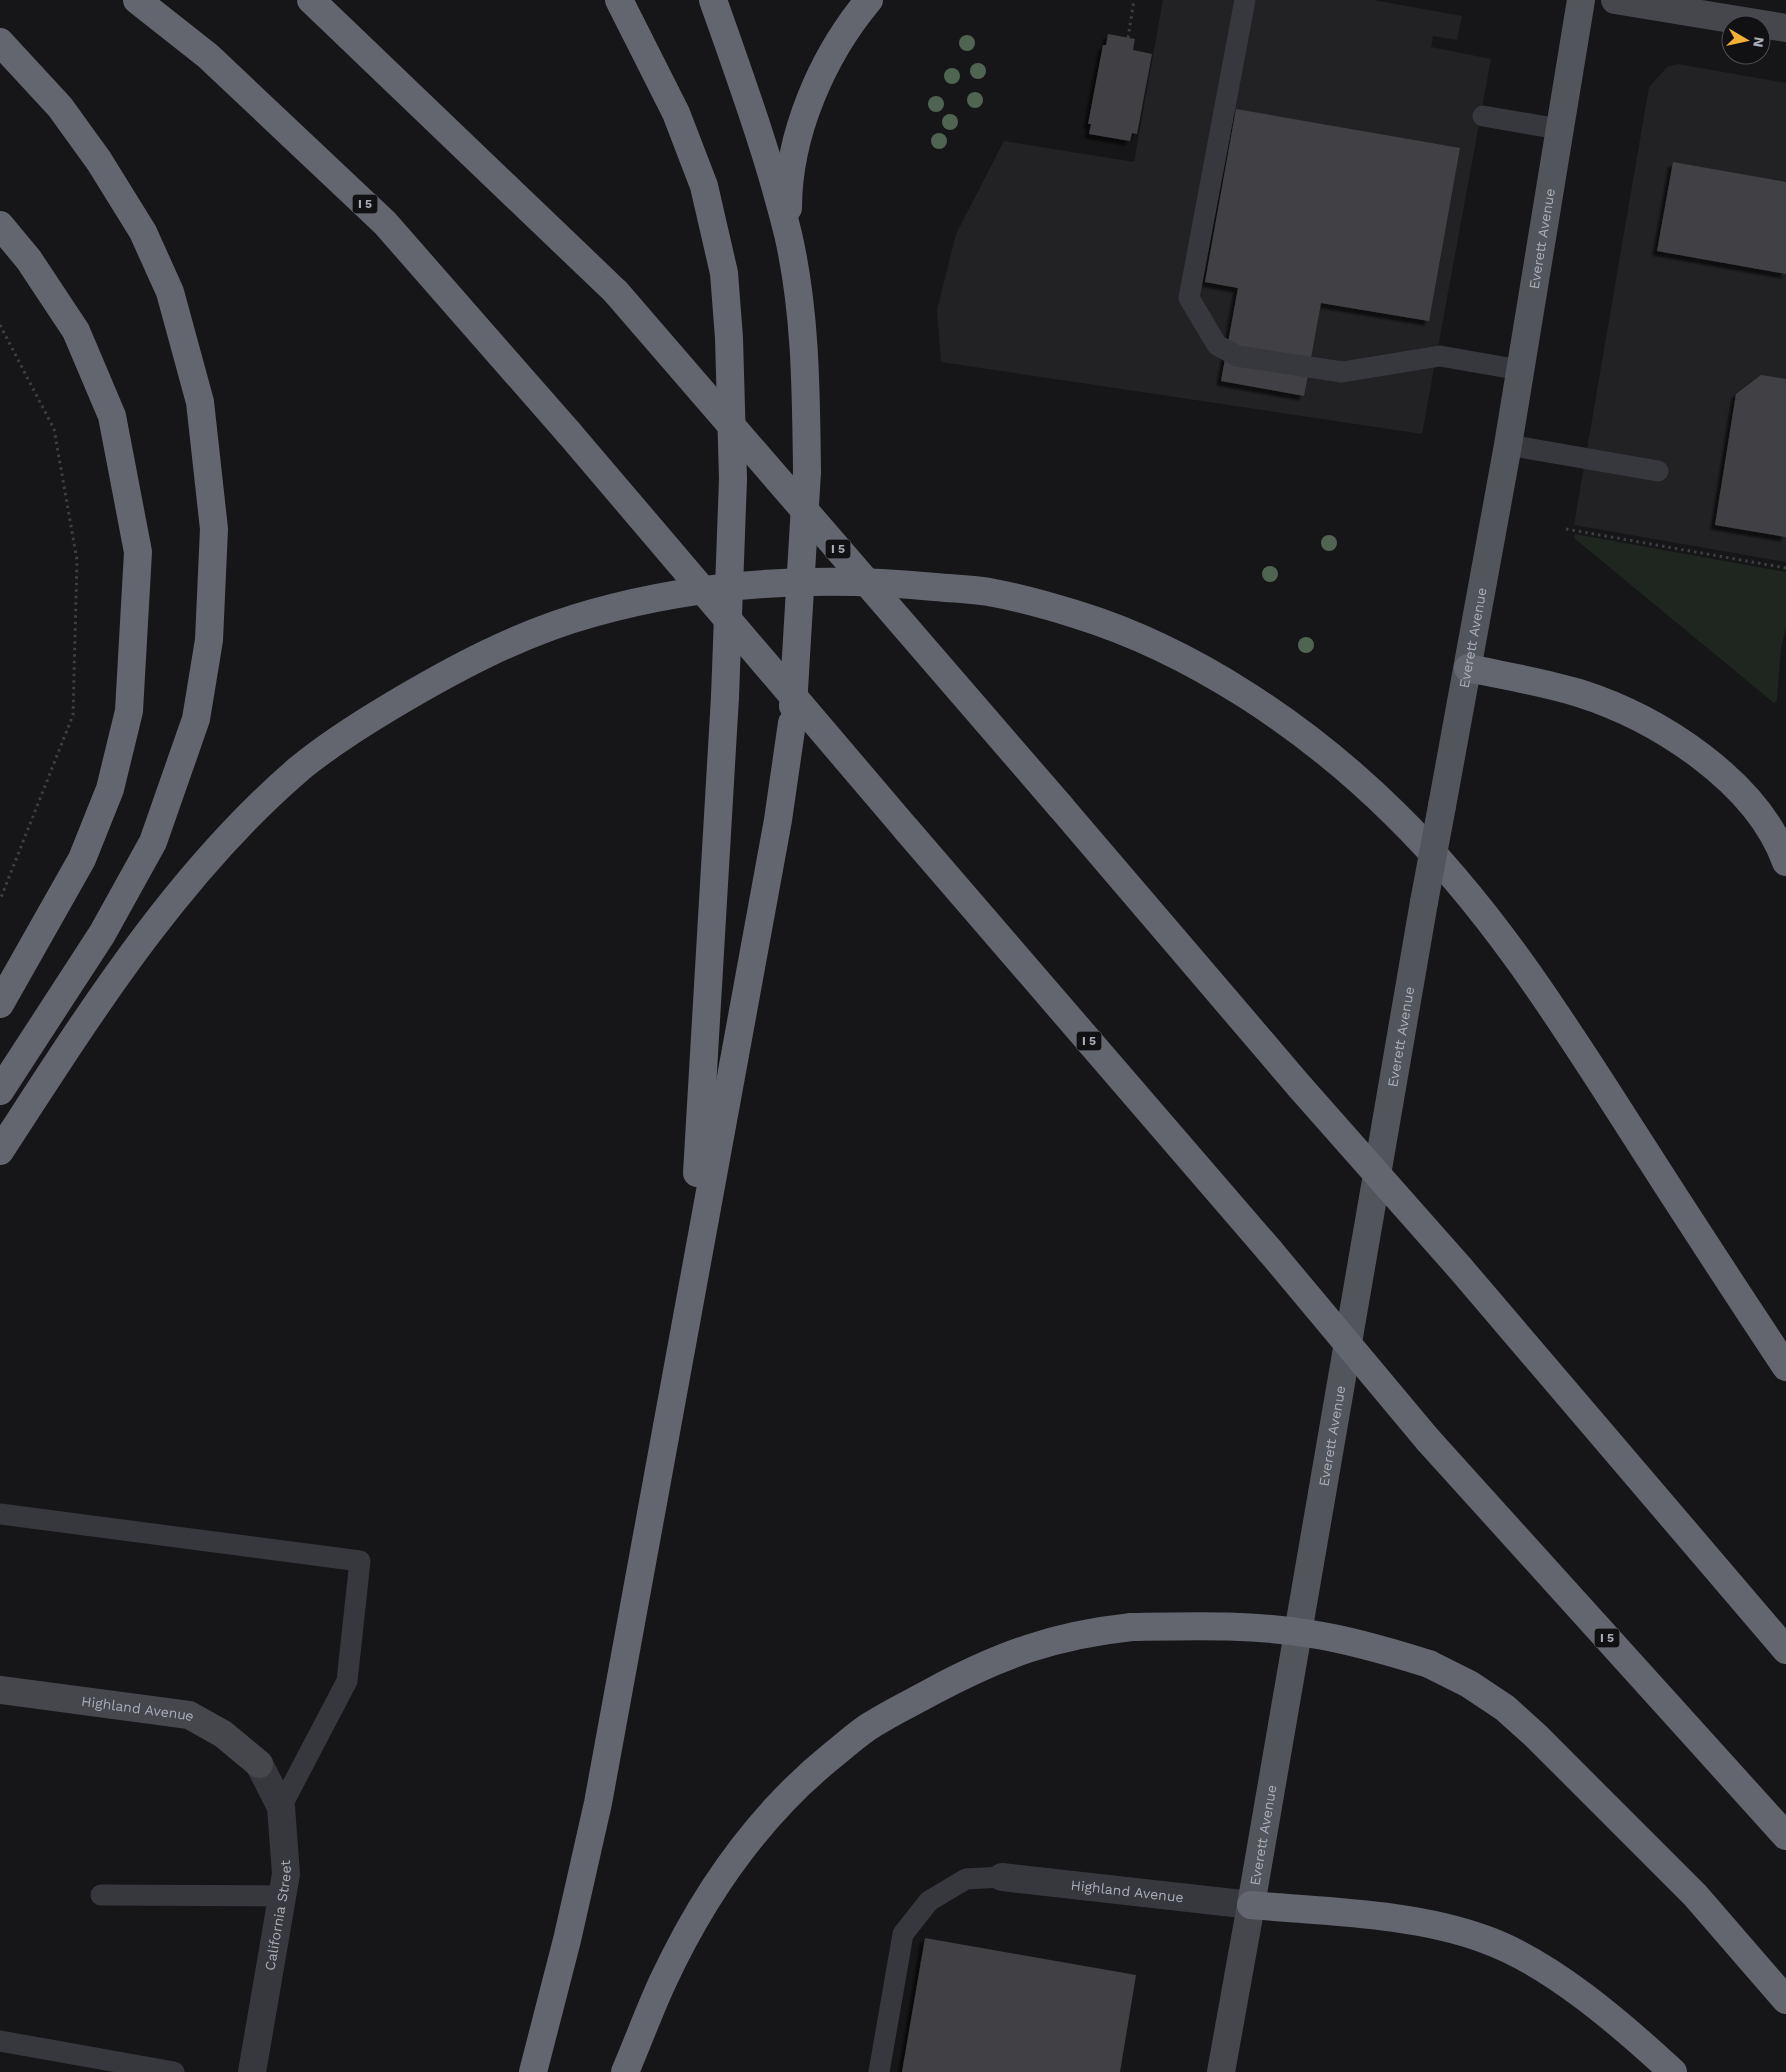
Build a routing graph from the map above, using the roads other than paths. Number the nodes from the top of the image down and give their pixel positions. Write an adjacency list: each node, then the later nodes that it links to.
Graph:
1 (137, 0): 30 (highway, I 5, bridge)
2 (311, 0): 26 (highway, I 5, bridge)
3 (619, 0): 23 (highway, bridge)
4 (713, 0): 14 (highway)
5 (869, 0): 14 (highway)
6 (1245, 0): 15 (lane)
7 (1581, 0): 12 (main road, Everett Avenue)
8 (1615, 0): 9 (main road)
9 (1786, 28)
10 (0, 42): 21 (highway)
11 (1483, 116): 12 (lane)
12 (1559, 129): 15 (main road, Everett Avenue)
13 (0, 225): 20 (highway)
14 (788, 235): 23 (highway, bridge)
15 (1520, 370): 16 (main road, Everett Avenue)
16 (1508, 445): 17 (lane); 18 (main road, Everett Avenue)
17 (1658, 471)
18 (1468, 668): 19 (highway); 34 (main road, Everett Avenue, bridge)
19 (1786, 862)
20 (0, 1004)
21 (0, 1091)
22 (0, 1152): 24 (highway)
23 (691, 1289): 39 (highway)
24 (1786, 1367)
25 (0, 1514): 29 (lane)
26 (1786, 1650)
27 (0, 1690): 28 (main road, Highland Avenue)
28 (259, 1764): 29 (street, California Street)
29 (281, 1807): 33 (street, California Street)
30 (1786, 1836)
31 (1002, 1877): 34 (street, Highland Avenue); 41 (lane)
32 (101, 1894): 33 (lane)
33 (282, 1896): 38 (street, California Street)
34 (1251, 1905): 42 (main road, Everett Avenue); 43 (highway)
35 (1786, 2000): 40 (highway, bridge)
36 (0, 2041): 37 (lane)
37 (174, 2072)
38 (252, 2072)
39 (533, 2072)
40 (625, 2072)
41 (879, 2072)
42 (1221, 2072)
43 (1673, 2072)

